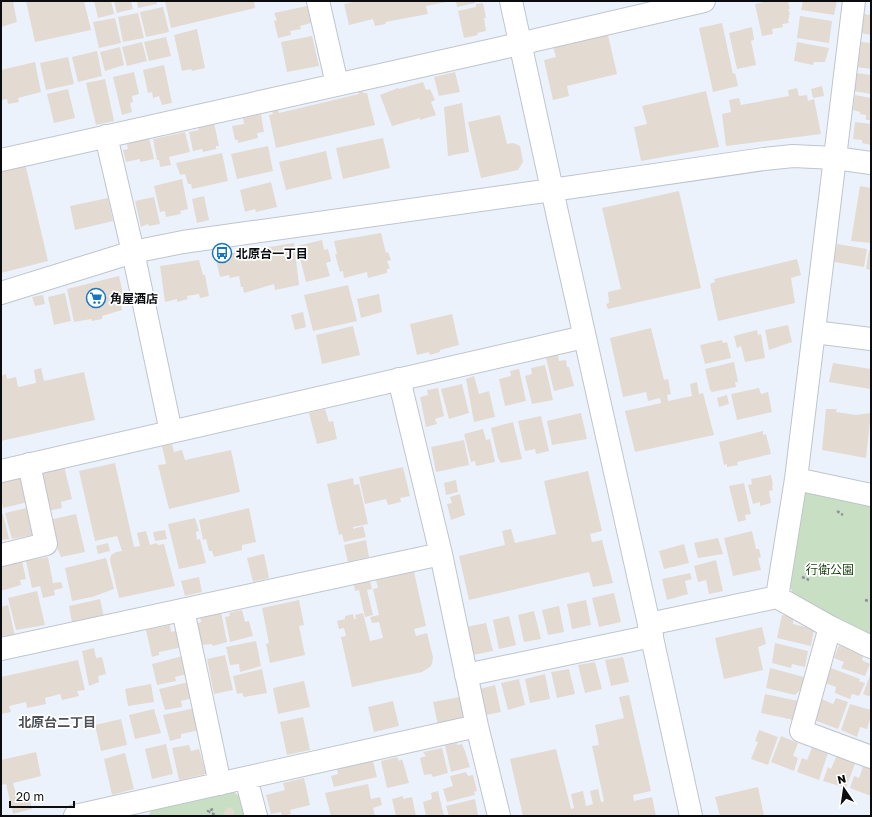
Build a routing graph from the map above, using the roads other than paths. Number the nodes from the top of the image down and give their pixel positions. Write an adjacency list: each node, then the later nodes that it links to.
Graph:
1 (318, 1): 6 (street)
2 (511, 1): 5 (street)
3 (704, 1): 5 (street)
4 (854, 1): 8 (street)
5 (520, 43): 6 (street); 11 (street)
6 (338, 84): 7 (street)
7 (106, 136): 9 (street); 12 (street)
8 (834, 158): 10 (street); 11 (street); 14 (street)
9 (1, 160)
10 (871, 163)
11 (552, 190): 12 (street); 15 (street)
12 (133, 252): 13 (street); 18 (street)
13 (1, 293)
14 (814, 332): 16 (street); 21 (street)
15 (584, 337): 17 (street); 28 (street)
16 (871, 338)
17 (399, 379): 18 (street); 23 (street)
18 (172, 432): 19 (street)
19 (29, 464): 20 (street); 24 (street)
20 (1, 471)
21 (796, 479): 22 (street); 25 (street)
22 (871, 495)
23 (441, 554): 26 (street); 31 (street)
24 (1, 555)
25 (777, 597): 27 (street); 28 (street)
26 (183, 610): 30 (street); 35 (street)
27 (830, 627): 29 (street); 33 (street)
28 (650, 630): 31 (street); 40 (street)
29 (871, 647)
30 (1, 649)
31 (466, 675): 32 (street)
32 (477, 726): 34 (street); 39 (street)
33 (871, 757)
34 (246, 778): 35 (street); 38 (street)
35 (220, 784): 36 (street)
36 (142, 808): 37 (street)
37 (75, 816)
38 (256, 816)
39 (499, 816)
40 (691, 816)

